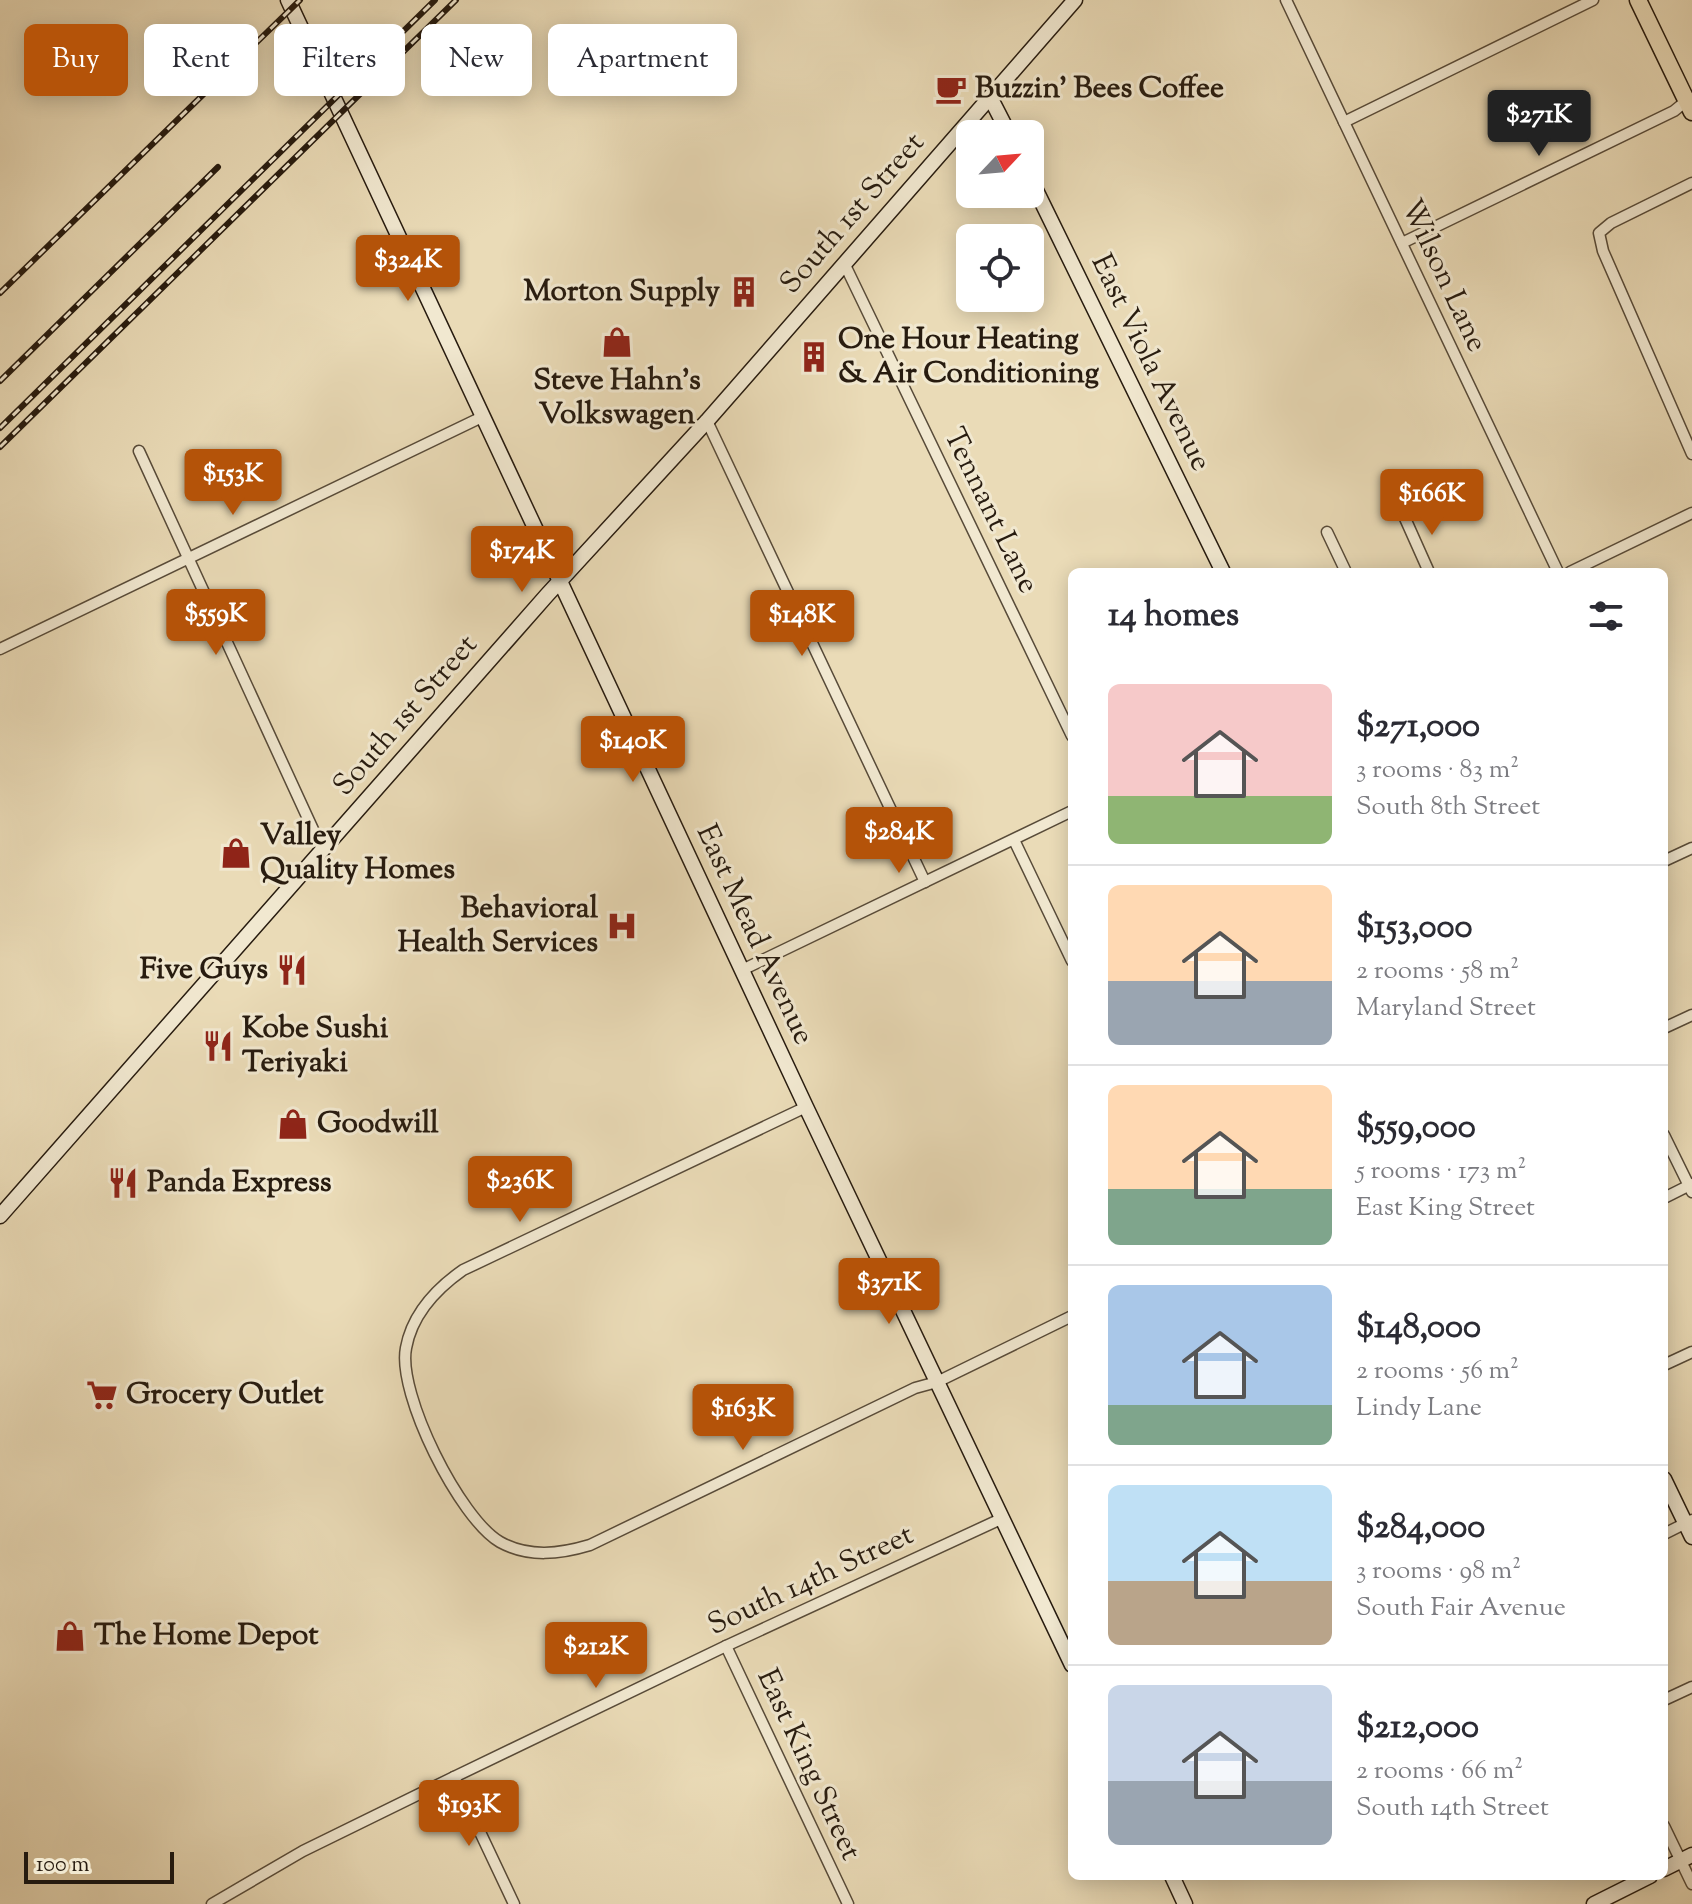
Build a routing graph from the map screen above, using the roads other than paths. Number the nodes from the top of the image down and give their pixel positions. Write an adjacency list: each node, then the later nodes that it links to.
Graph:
1 (1075, 0): 6 (street, South 1st Street)
2 (1286, 0): 9 (street, Wilson Lane)
3 (1593, 0): 9 (street)
4 (1638, 0): 7 (main road)
5 (290, 4): 14 (street, East Mead Avenue)
6 (990, 97): 8 (street); 13 (street, South 1st Street)
7 (1690, 103): 12 (street)
8 (1002, 120)
9 (1344, 122): 12 (street, Wilson Lane)
10 (1692, 183): 17 (street)
11 (1044, 207): 22 (street, East Viola Avenue)
12 (1402, 243): 25 (street, Wilson Lane)
13 (844, 263): 15 (street, South 1st Street); 29 (street, Tennant Lane)
14 (482, 417): 21 (street); 27 (street, East Mead Avenue)
15 (707, 421): 27 (street, South 1st Street); 35 (street)
16 (139, 451): 21 (street)
17 (1692, 454)
18 (1692, 513): 26 (street)
19 (1404, 516): 24 (street)
20 (1327, 532): 23 (street)
21 (189, 557): 28 (street); 33 (street)
22 (1221, 568)
23 (1344, 568)
24 (1427, 568)
25 (1556, 568)
26 (1578, 568)
27 (559, 581): 33 (street, South 1st Street); 37 (street, East Mead Avenue)
28 (0, 649)
29 (1068, 728)
30 (1068, 813): 31 (street)
31 (1014, 840): 35 (street); 36 (street)
32 (1692, 848): 34 (street)
33 (322, 849): 44 (street, South 1st Street)
34 (1668, 859)
35 (925, 882): 37 (street)
36 (1068, 953)
37 (742, 970): 40 (street, East Mead Avenue)
38 (1692, 1015): 39 (street)
39 (1668, 1026)
40 (806, 1107): 48 (street, East Mead Avenue); 48 (street)
41 (1668, 1143): 42 (street)
42 (1691, 1187): 43 (street)
43 (1668, 1196)
44 (0, 1216)
45 (1068, 1318): 48 (street)
46 (1692, 1352): 47 (street)
47 (1668, 1363)
48 (937, 1382): 50 (street, East Mead Avenue)
49 (1668, 1486): 51 (street)
50 (1003, 1518): 53 (street, South 14th Street); 54 (street, East Mead Avenue)
51 (1690, 1527): 52 (street)
52 (1668, 1533)
53 (726, 1646): 57 (street, South 14th Street); 66 (street, East King Street)
54 (1068, 1656)
55 (1692, 1687): 56 (street)
56 (1668, 1698)
57 (454, 1777): 64 (street, South 14th Street); 65 (street)
58 (1668, 1832): 59 (street)
59 (1686, 1858): 60 (street); 63 (street)
60 (1668, 1867)
61 (1174, 1880): 67 (street)
62 (1642, 1880): 68 (street)
63 (1692, 1884)
64 (212, 1904)
65 (514, 1904)
66 (848, 1904)
67 (1185, 1904)
68 (1594, 1904)

